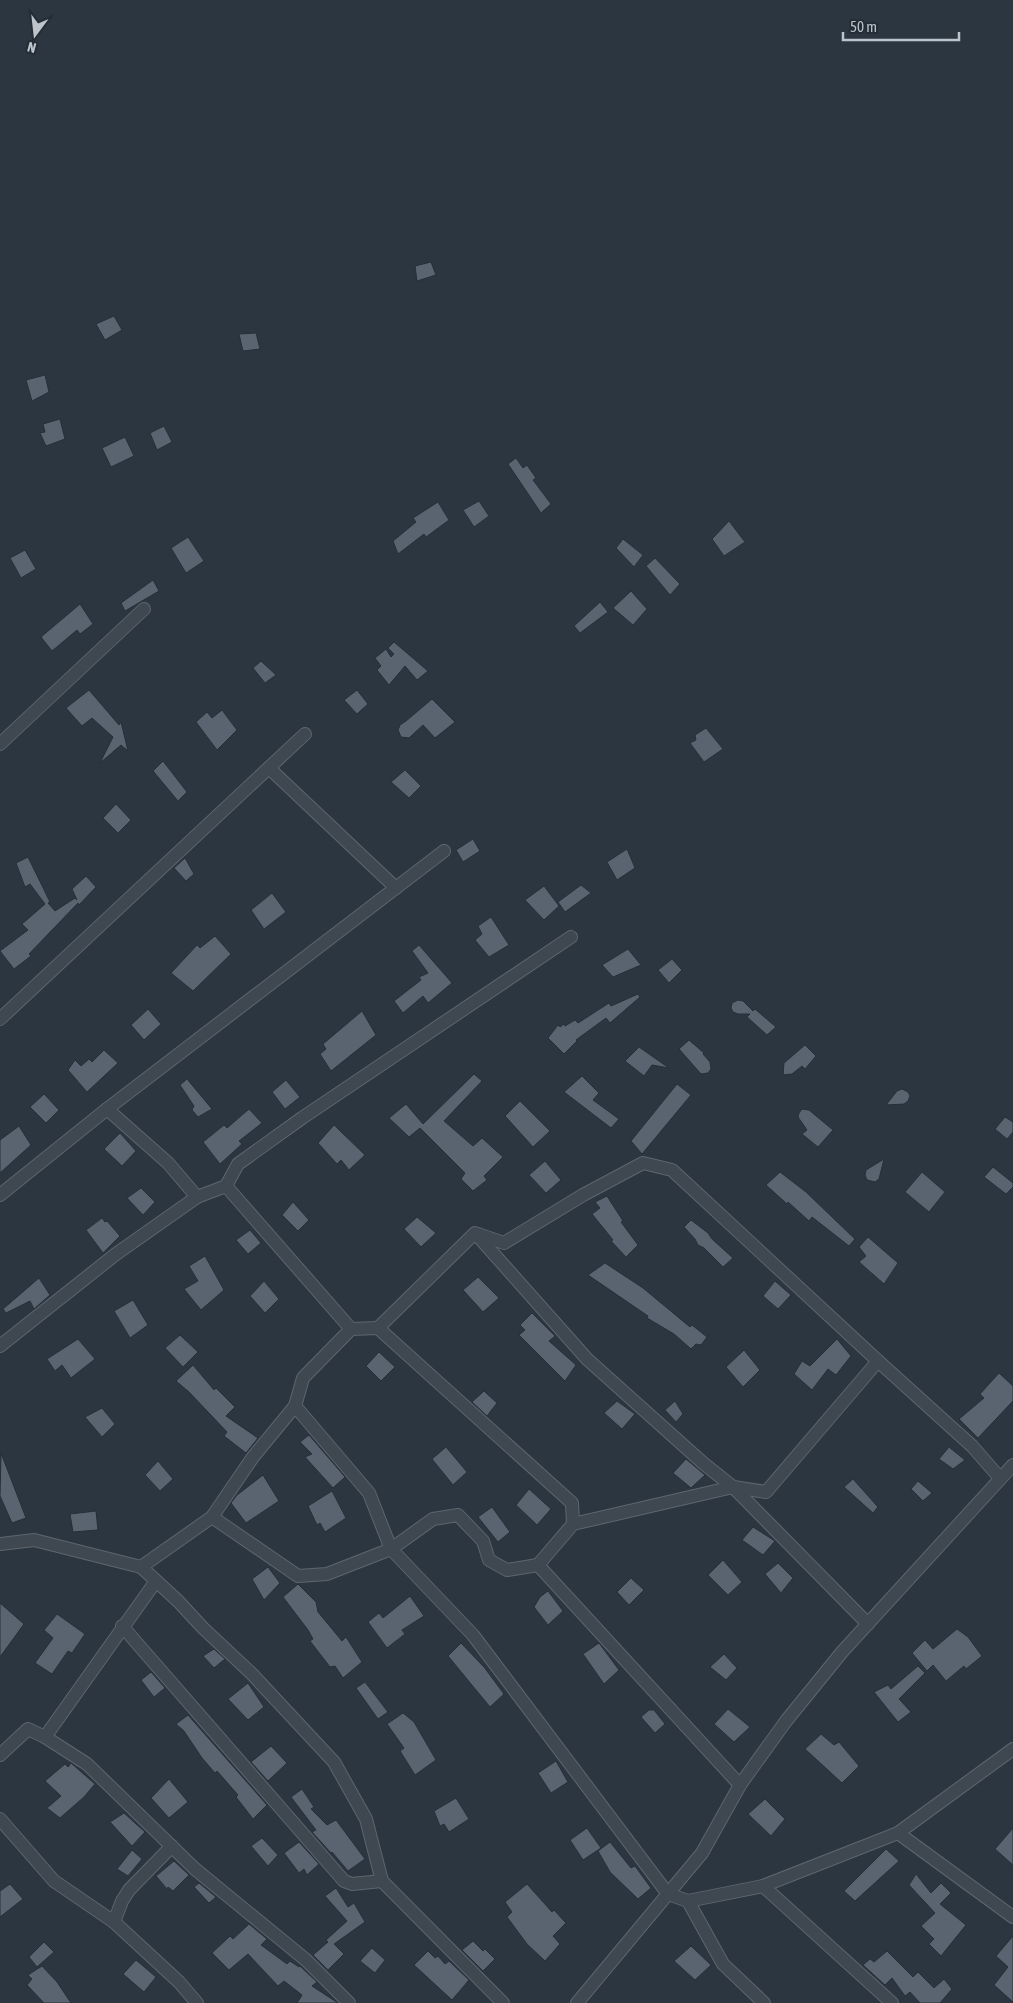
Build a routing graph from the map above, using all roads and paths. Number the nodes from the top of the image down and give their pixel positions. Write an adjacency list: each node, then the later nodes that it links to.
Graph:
1 (144, 609): 3 (street)
2 (305, 734): 4 (street)
3 (0, 744)
4 (269, 768): 6 (street); 8 (street)
5 (444, 851): 6 (street)
6 (396, 888): 9 (street)
7 (571, 937): 10 (street)
8 (0, 1019)
9 (107, 1109): 11 (street); 12 (street)
10 (226, 1186): 12 (street); 15 (street)
11 (0, 1195)
12 (197, 1197): 16 (street)
13 (476, 1233): 14 (street); 17 (street); 21 (street)
14 (378, 1328): 15 (street); 23 (street)
15 (351, 1329): 18 (street)
16 (0, 1346)
17 (878, 1361): 20 (street); 21 (street)
18 (295, 1406): 22 (street); 25 (street)
19 (1013, 1465): 20 (street)
20 (1000, 1478): 29 (street)
21 (734, 1487): 23 (street); 29 (street)
22 (212, 1517): 25 (street); 27 (street)
23 (573, 1524): 26 (street)
24 (0, 1544): 27 (street)
25 (390, 1549): 26 (street); 40 (street)
26 (538, 1565): 34 (street)
27 (141, 1567): 28 (street)
28 (156, 1581): 30 (street); 38 (street)
29 (868, 1624): 34 (street)
30 (122, 1626): 31 (street); 38 (street)
31 (46, 1737): 33 (street); 37 (street)
32 (1013, 1748): 36 (street)
33 (0, 1755)
34 (740, 1785): 40 (street)
35 (0, 1819): 43 (street)
36 (898, 1833): 39 (street); 42 (street)
37 (172, 1846): 43 (street); 46 (street)
38 (382, 1881): 47 (street)
39 (763, 1886): 41 (street); 49 (street)
40 (668, 1894): 41 (street); 44 (street)
41 (688, 1901): 48 (street)
42 (1013, 1917)
43 (114, 1922): 45 (street)
44 (579, 2002)
45 (197, 2003)
46 (349, 2003)
47 (503, 2003)
48 (764, 2003)
49 (892, 2003)

